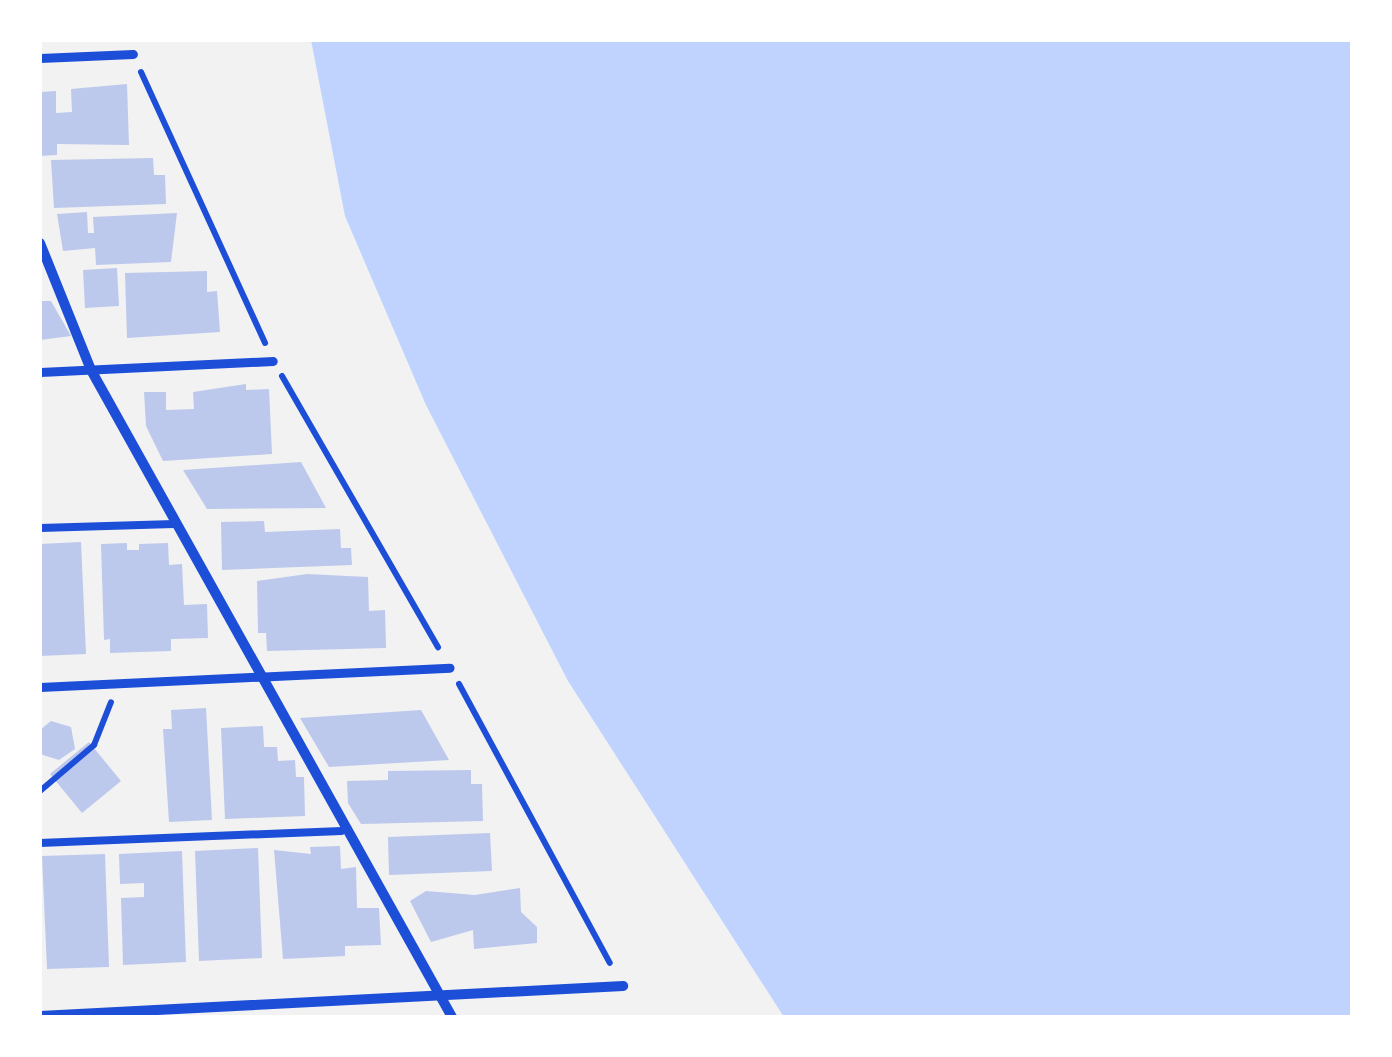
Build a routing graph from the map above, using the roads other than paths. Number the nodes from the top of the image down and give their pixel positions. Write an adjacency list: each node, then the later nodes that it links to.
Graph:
1 (133, 54): 2 (street)
2 (40, 58)
3 (40, 244): 5 (street)
4 (273, 361): 5 (street)
5 (90, 370): 6 (street); 7 (street)
6 (40, 372)
7 (174, 524): 8 (lane); 10 (street)
8 (40, 528)
9 (450, 668): 10 (street)
10 (260, 677): 11 (street); 12 (street)
11 (40, 687)
12 (342, 830): 13 (lane); 15 (street)
13 (40, 843)
14 (623, 986): 15 (street)
15 (440, 996): 16 (street); 17 (street)
16 (40, 1016)
17 (452, 1017)

